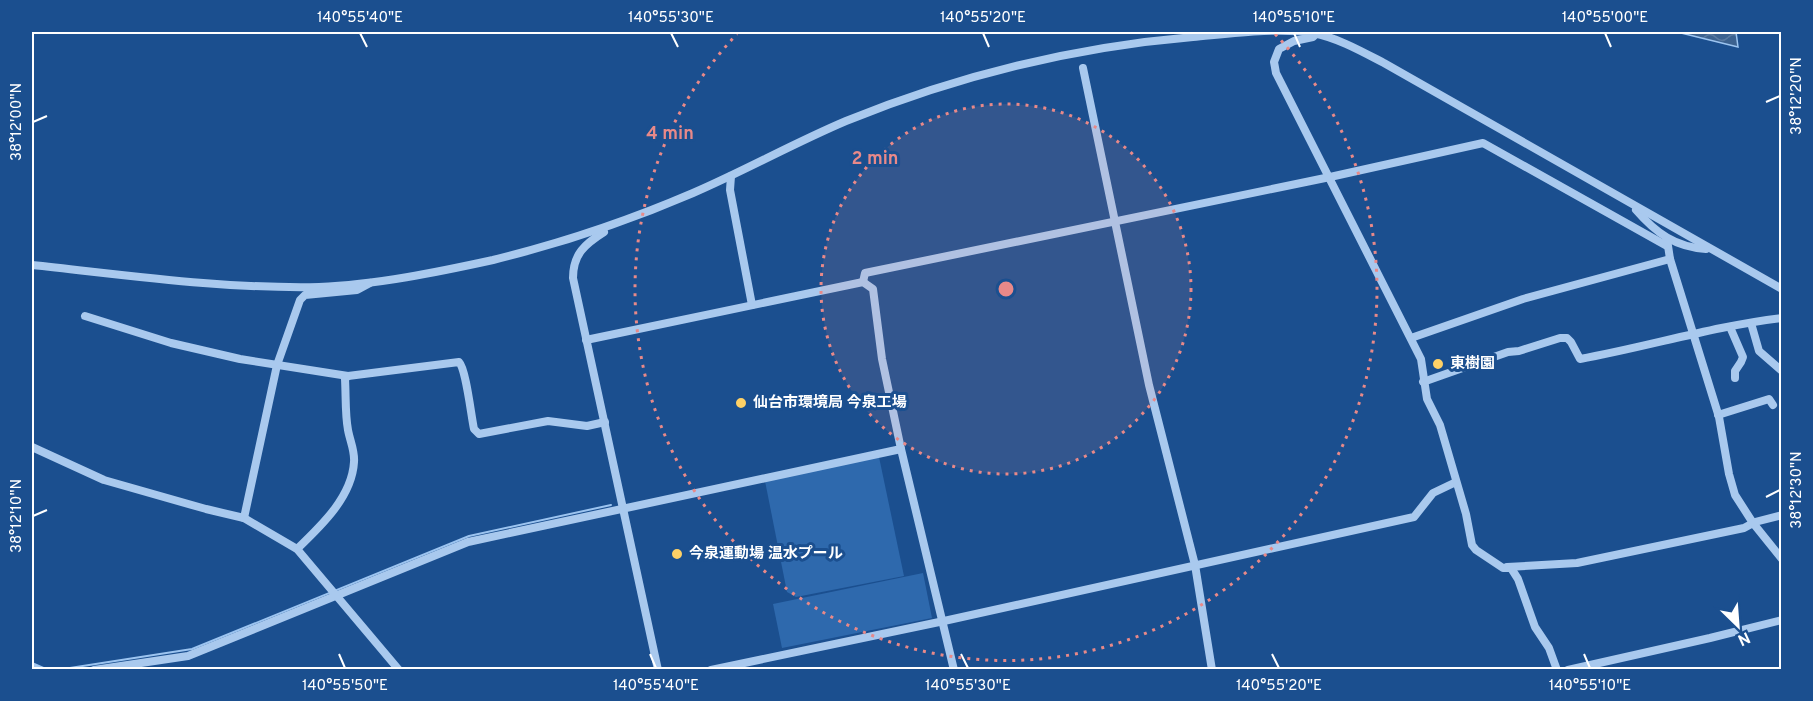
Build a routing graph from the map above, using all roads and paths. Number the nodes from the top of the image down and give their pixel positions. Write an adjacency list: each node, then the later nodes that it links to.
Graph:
1 (1317, 34): 3 (street); 4 (street); 5 (street)
2 (1083, 69): 6 (street)
3 (731, 176): 7 (street); 15 (street)
4 (1330, 177): 6 (street); 8 (street); 22 (street)
5 (1630, 203): 8 (street); 9 (street)
6 (1114, 220): 13 (street); 42 (street)
7 (618, 222): 12 (street); 21 (street)
8 (1667, 243): 9 (street); 10 (street)
9 (1711, 250): 14 (street)
10 (1670, 259): 20 (street); 22 (street)
11 (32, 265): 12 (street)
12 (371, 282): 25 (street)
13 (863, 282): 15 (street); 34 (street)
14 (1782, 290)
15 (752, 305): 21 (street)
16 (85, 316): 25 (street)
17 (1782, 318): 18 (street)
18 (1751, 322): 19 (street); 23 (street)
19 (1730, 327): 20 (street); 24 (street)
20 (1694, 335): 29 (street); 31 (street)
21 (586, 339): 32 (street)
22 (1411, 339): 29 (street)
23 (1758, 351): 24 (street); 26 (street)
24 (1743, 357): 28 (street)
25 (277, 365): 27 (street); 38 (street)
26 (1782, 371)
27 (348, 376): 32 (street); 40 (street)
28 (1735, 378)
29 (1423, 382): 35 (street)
30 (1773, 405): 31 (street)
31 (1718, 414): 39 (street)
32 (602, 423): 36 (street)
33 (32, 447): 38 (street)
34 (901, 448): 36 (street); 46 (street)
35 (1456, 482): 42 (street); 43 (street)
36 (623, 509): 44 (street); 51 (street)
37 (1782, 514): 39 (street)
38 (244, 518): 40 (street)
39 (1753, 523): 41 (street); 43 (street)
40 (297, 549): 44 (street)
41 (1782, 559)
42 (1195, 565): 46 (street); 54 (street)
43 (1503, 568): 55 (street)
44 (334, 592): 49 (street); 50 (street)
45 (1782, 620): 56 (street)
46 (944, 621): 52 (street); 53 (street)
47 (32, 667): 48 (street)
48 (37, 669)
49 (94, 669)
50 (399, 669)
51 (658, 669)
52 (711, 669)
53 (954, 669)
54 (1212, 669)
55 (1557, 669)
56 (1568, 669)

